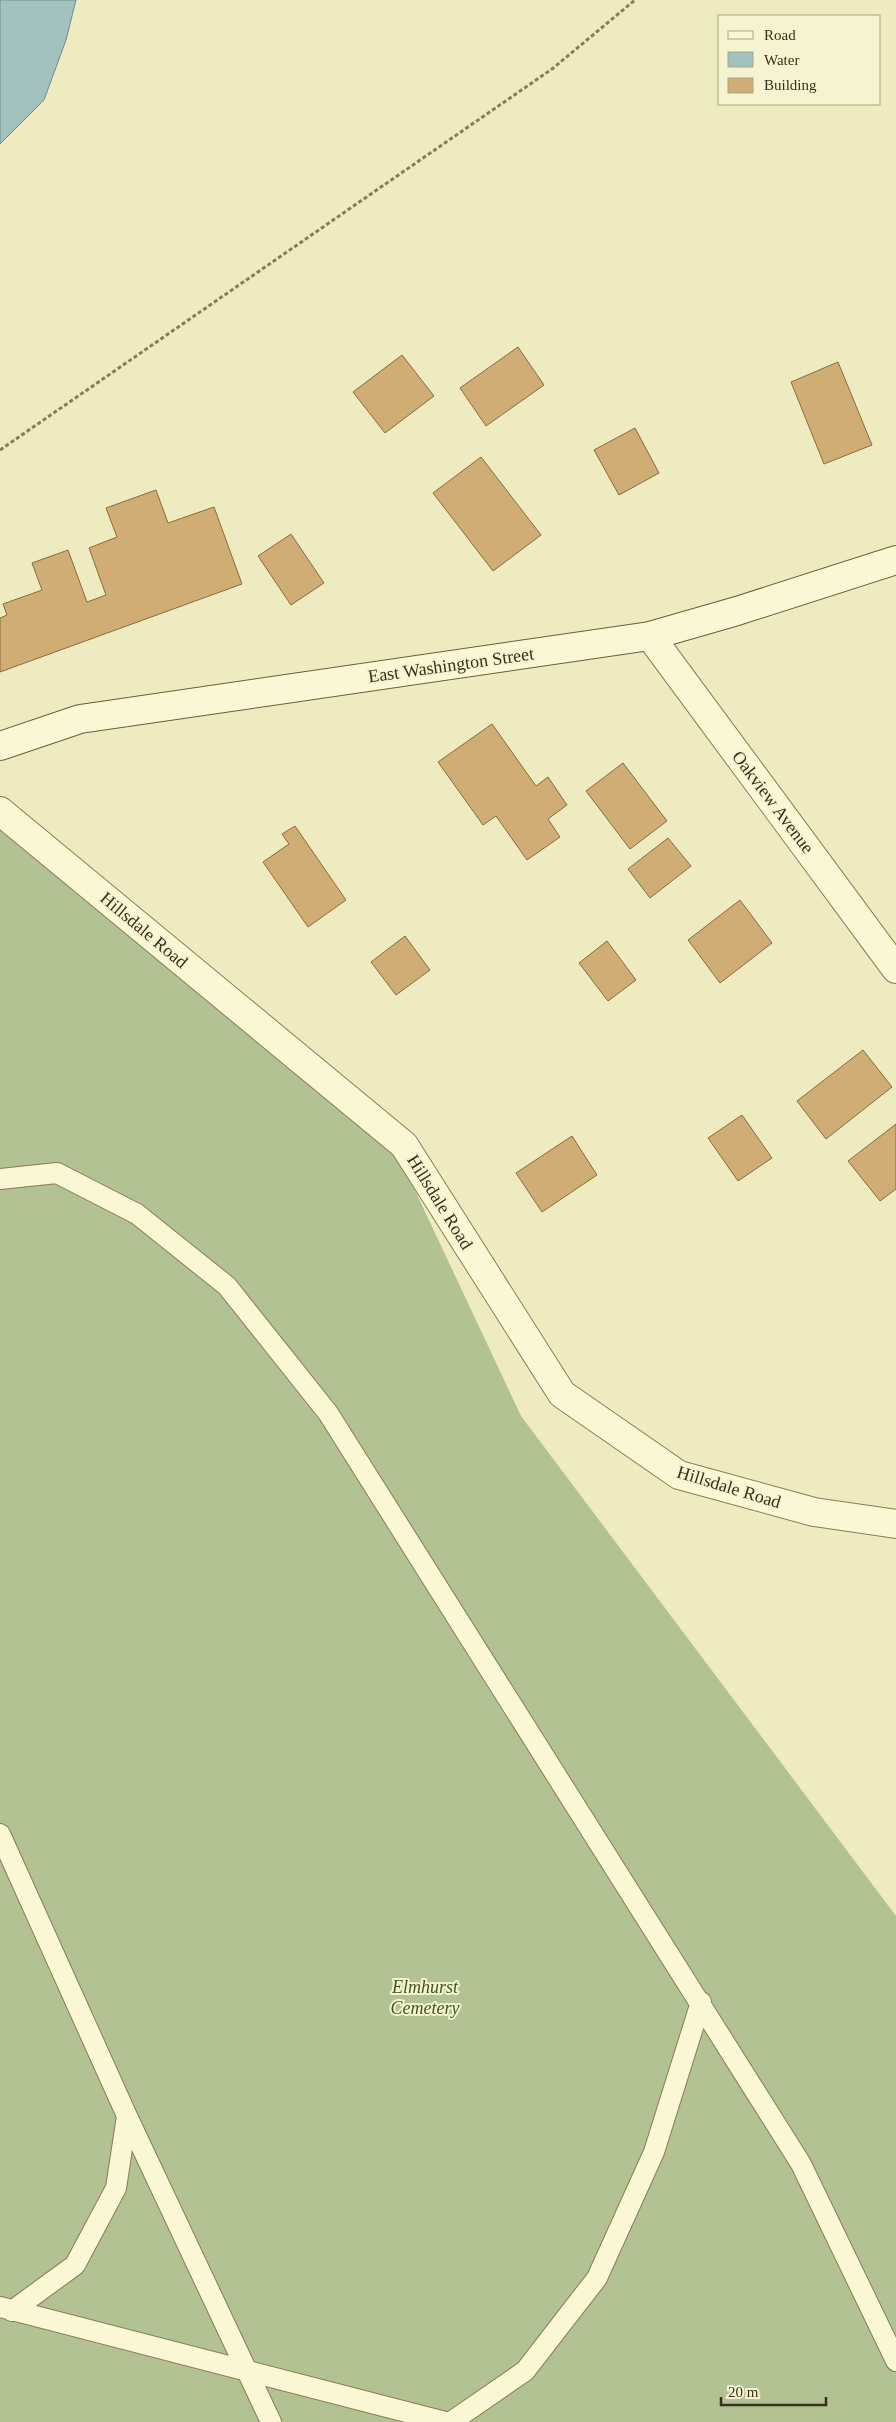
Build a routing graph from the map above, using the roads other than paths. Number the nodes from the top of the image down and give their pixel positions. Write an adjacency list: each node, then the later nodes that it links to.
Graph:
1 (896, 560): 2 (street, East Washington Street)
2 (650, 636): 3 (street, East Washington Street); 5 (street, Oakview Avenue)
3 (0, 746)
4 (0, 811): 7 (street, Hillsdale Road)
5 (896, 968)
6 (0, 1179): 9 (lane)
7 (896, 1524)
8 (0, 1834): 10 (lane)
9 (701, 2002): 12 (lane); 16 (lane)
10 (127, 2116): 11 (lane); 13 (lane)
11 (6, 2309): 13 (lane)
12 (896, 2361)
13 (250, 2373): 14 (lane); 15 (lane)
14 (272, 2422)
15 (445, 2422)
16 (451, 2422)

